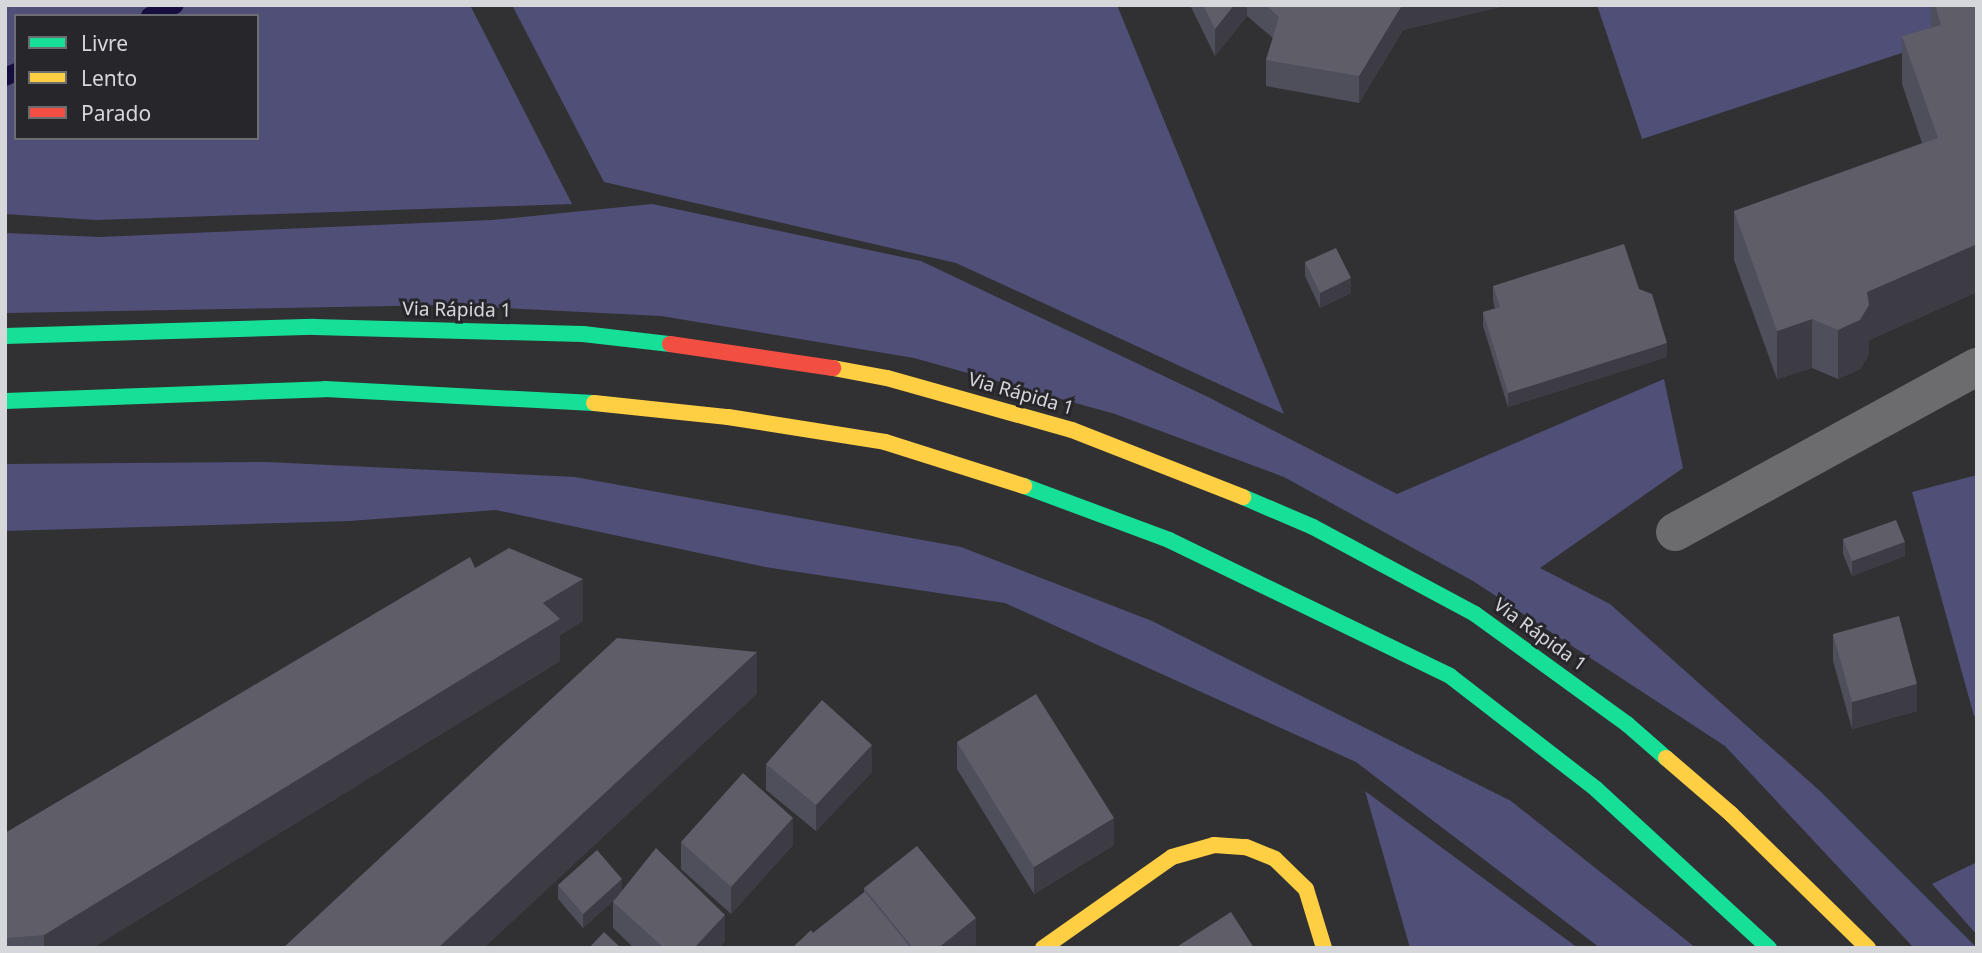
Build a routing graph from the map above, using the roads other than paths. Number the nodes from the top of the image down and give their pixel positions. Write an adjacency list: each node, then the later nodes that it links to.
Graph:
1 (5, 336): 8 (main road, Via Rápida 1)
2 (1977, 368): 4 (street)
3 (5, 401): 7 (main road)
4 (1675, 532)
5 (1043, 948): 6 (main road)
6 (1324, 948)
7 (1769, 948)
8 (1868, 948)

